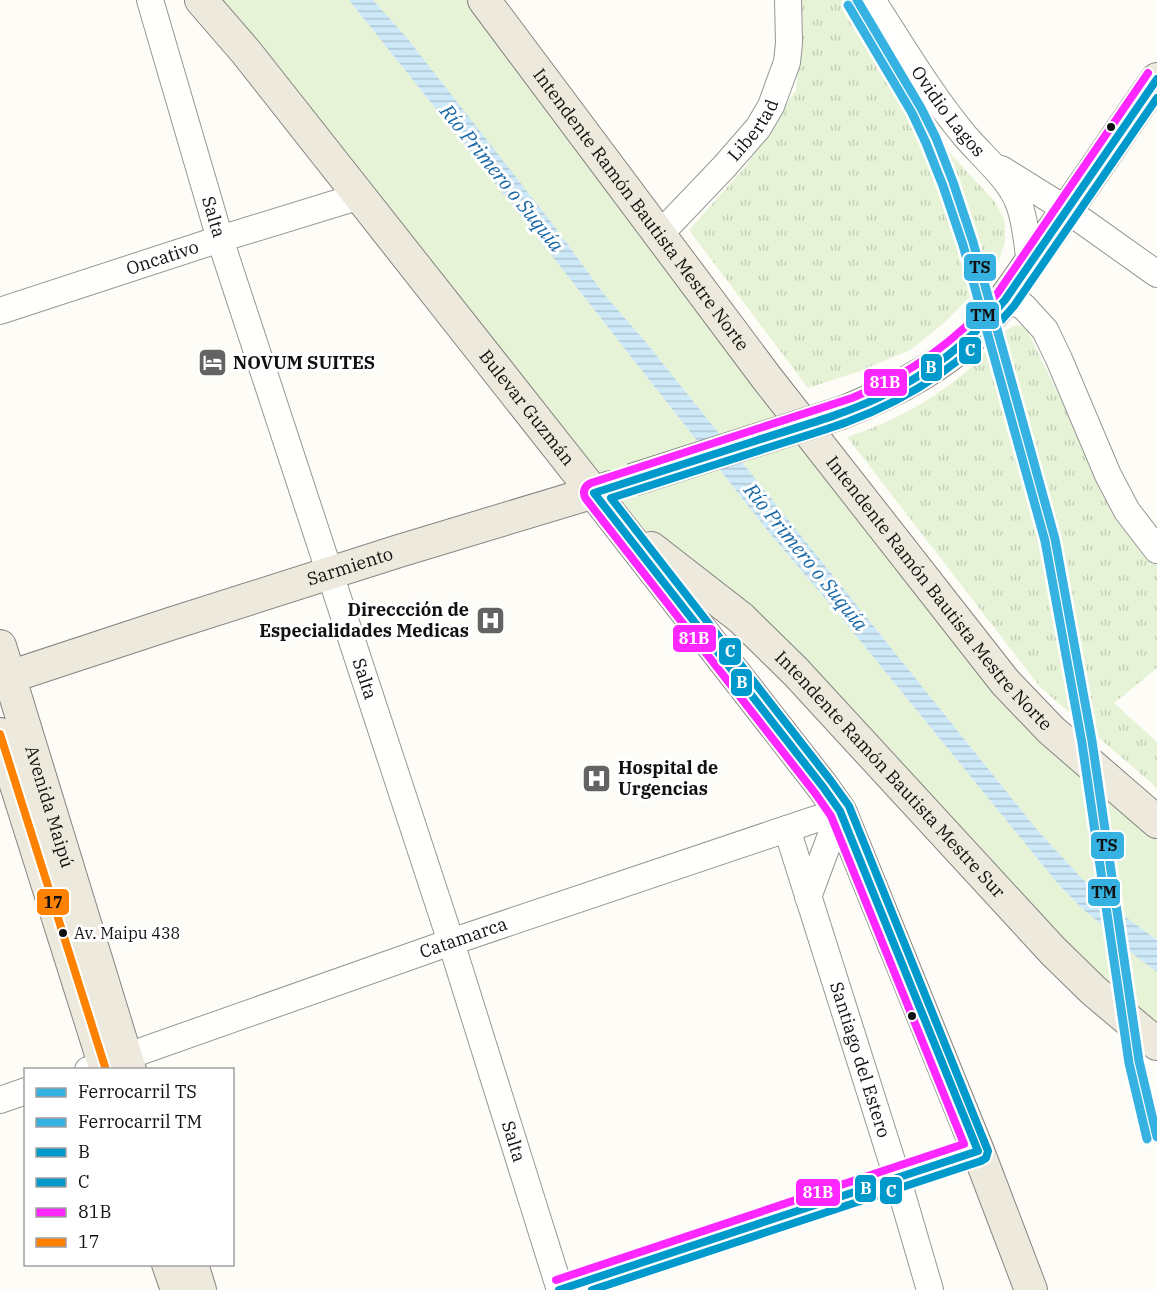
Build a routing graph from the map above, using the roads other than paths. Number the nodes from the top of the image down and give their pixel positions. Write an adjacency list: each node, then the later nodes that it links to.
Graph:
1 (150, 0): 11 (street, Salta)
2 (201, 0): 8 (main road, Bulevar Guzmán)
3 (484, 0): 10 (main road, Intendente Ramón Bautista Mestre Norte)
4 (788, 0): 10 (street, Libertad)
5 (872, 0): 7 (street, Ovidio Lagos)
6 (1157, 79): 9 (main road)
7 (988, 161): 9 (street, Ovidio Lagos); 12 (street, Ovidio Lagos)
8 (360, 196): 11 (street, Oncativo); 16 (main road, Bulevar Guzmán)
9 (1067, 210): 12 (main road); 13 (street, Ovidio Lagos)
10 (660, 234): 24 (main road, Intendente Ramón Bautista Mestre Norte)
11 (220, 239): 15 (street, Oncativo); 19 (street, Salta)
12 (1030, 263): 14 (main road)
13 (1157, 274)
14 (1005, 300): 16 (main road, Sarmiento, bridge); 18 (street)
15 (0, 311)
16 (594, 493): 17 (main road, Bulevar Guzmán); 19 (main road, Sarmiento)
17 (612, 518): 23 (main road, Bulevar Guzmán); 28 (main road, Intendente Ramón Bautista Mestre Sur)
18 (1157, 550)
19 (330, 573): 21 (main road, Sarmiento); 27 (street, Salta)
20 (0, 646): 21 (main road, Avenida Maipú)
21 (5, 679): 29 (main road, Avenida Maipú)
22 (0, 734): 29 (main road, Avenida Maipú)
23 (840, 811): 25 (street, Catamarca); 26 (street); 32 (main road, Bulevar Guzmán)
24 (1157, 822)
25 (787, 829): 26 (street, Santiago del Estero); 27 (street, Catamarca)
26 (808, 897): 33 (street, Santiago del Estero)
27 (451, 942): 29 (street, Catamarca); 38 (street, Salta)
28 (1157, 1044)
29 (111, 1066)
30 (24, 1092): 31 (street)
31 (0, 1100)
32 (978, 1151): 33 (street); 40 (main road, Bulevar Guzmán)
33 (897, 1177): 38 (street); 39 (street, Santiago del Estero)
34 (169, 1266): 36 (main road)
35 (193, 1266): 37 (main road)
36 (177, 1290)
37 (200, 1290)
38 (560, 1290)
39 (930, 1290)
40 (1031, 1290)

